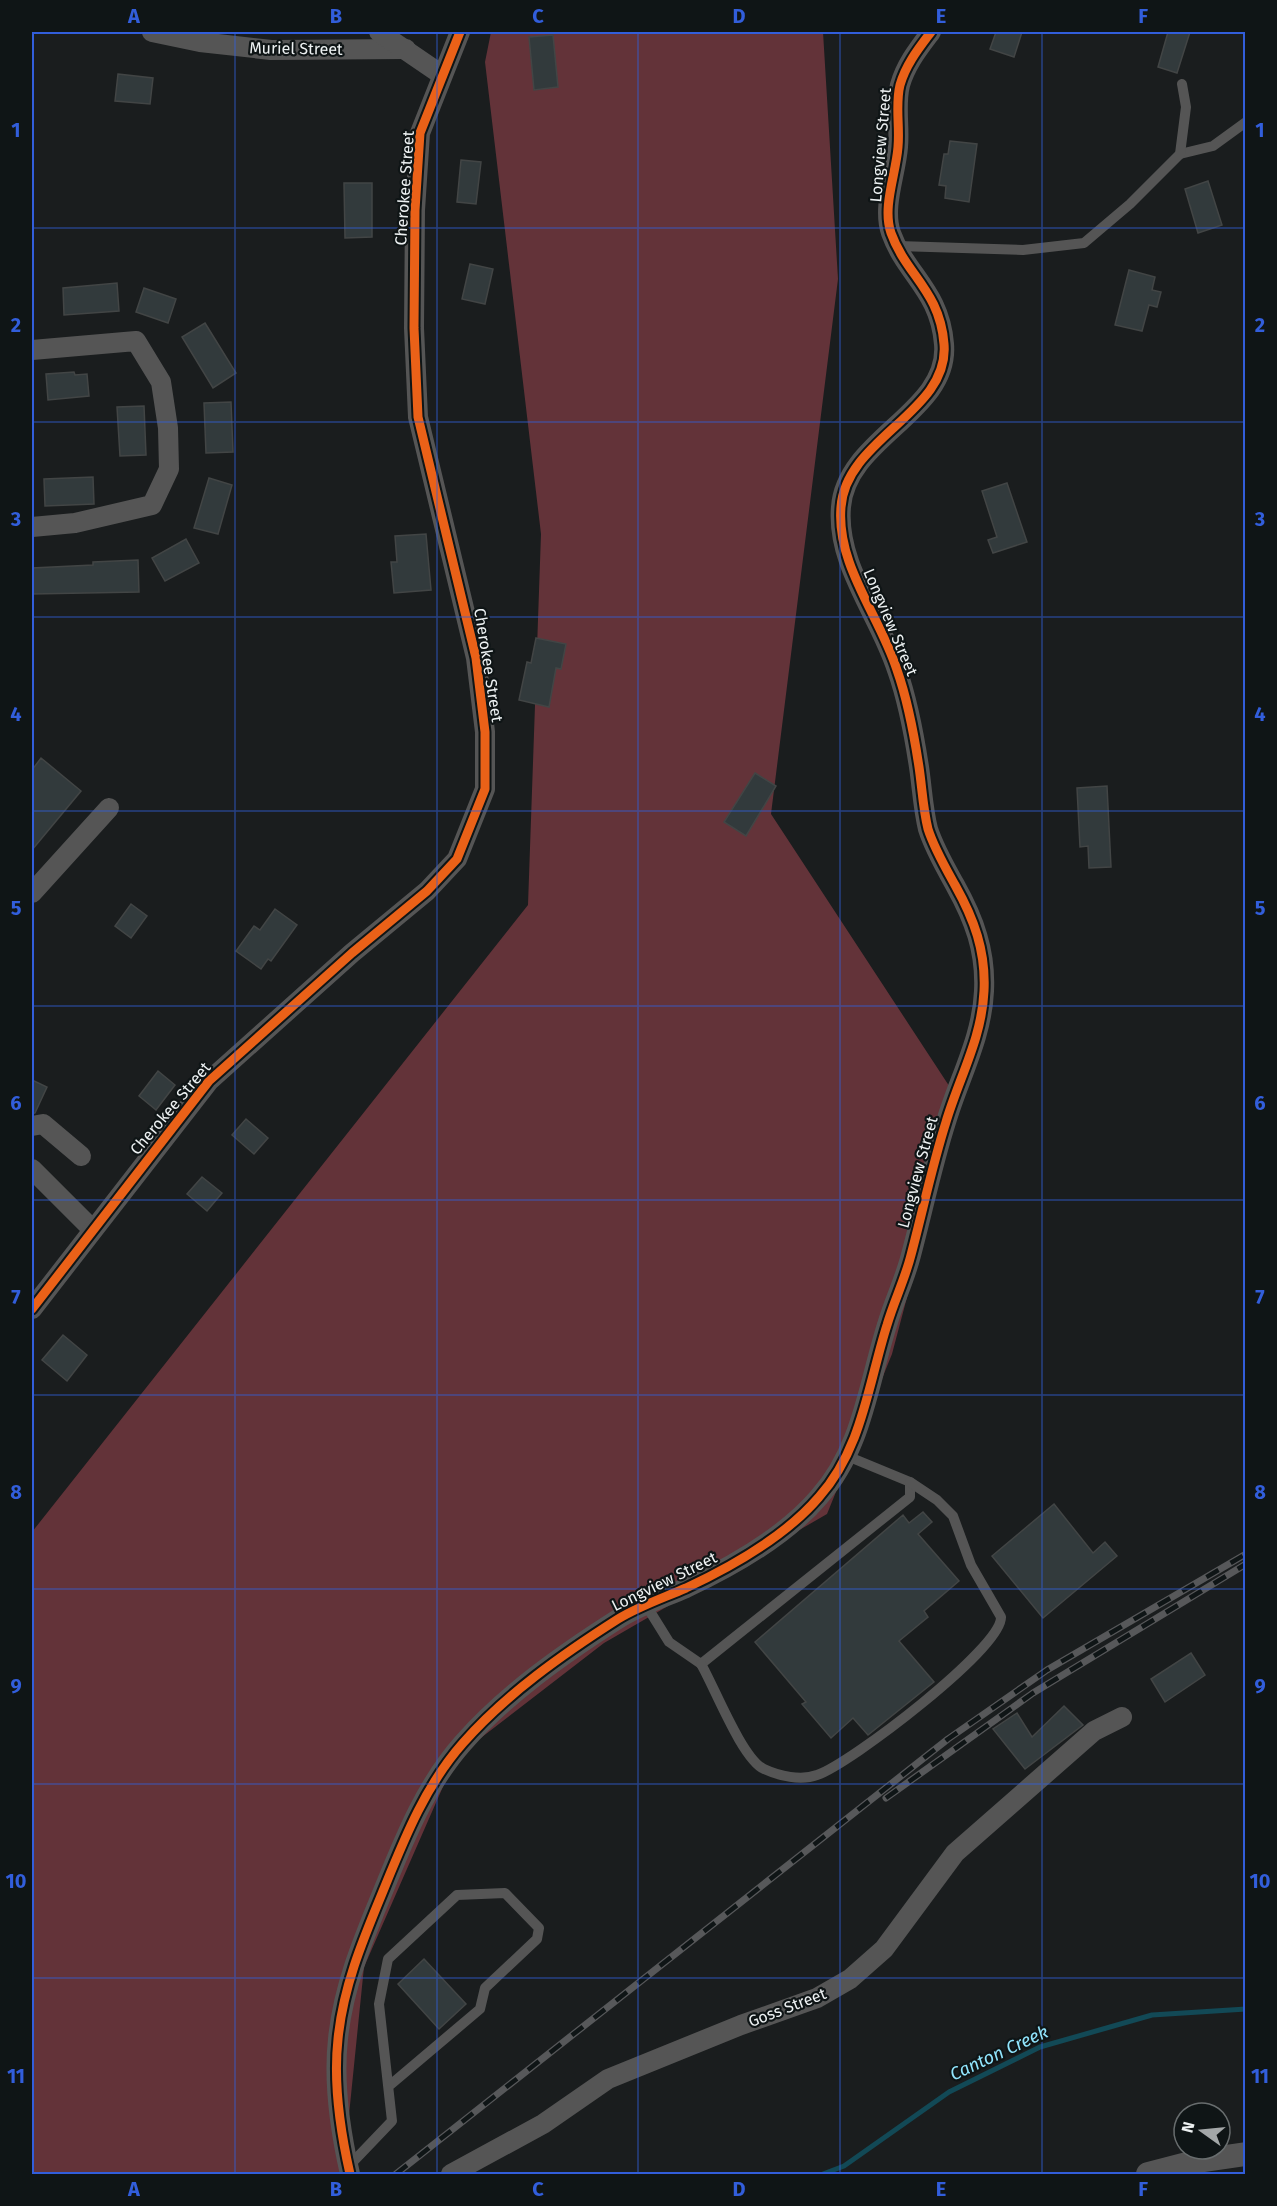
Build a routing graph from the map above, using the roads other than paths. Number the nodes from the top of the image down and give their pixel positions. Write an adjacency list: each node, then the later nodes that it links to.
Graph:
1 (152, 32): 5 (street, Muriel Street)
2 (379, 32): 5 (street)
3 (460, 32): 6 (street, Cherokee Street)
4 (931, 32): 10 (street, Longview Street)
5 (406, 49): 6 (street)
6 (442, 75): 18 (street, Cherokee Street)
7 (1182, 84): 9 (lane)
8 (1245, 122): 9 (lane)
9 (1180, 154): 10 (lane)
10 (898, 246): 20 (street, Longview Street)
11 (32, 350): 12 (street)
12 (32, 527)
13 (109, 808): 14 (street)
14 (32, 892)
15 (32, 1126): 16 (street)
16 (81, 1156)
17 (32, 1169): 18 (street)
18 (92, 1229): 19 (street, Cherokee Street)
19 (32, 1309)
20 (848, 1456): 21 (lane); 22 (street, Longview Street)
21 (910, 1482): 23 (lane); 23 (lane)
22 (646, 1605): 23 (lane); 27 (street, Longview Street)
23 (701, 1664)
24 (1122, 1717): 28 (street, Goss Street)
25 (389, 2086): 25 (lane); 27 (lane)
26 (1245, 2154): 29 (street)
27 (349, 2171)
28 (451, 2175)
29 (1148, 2175)

